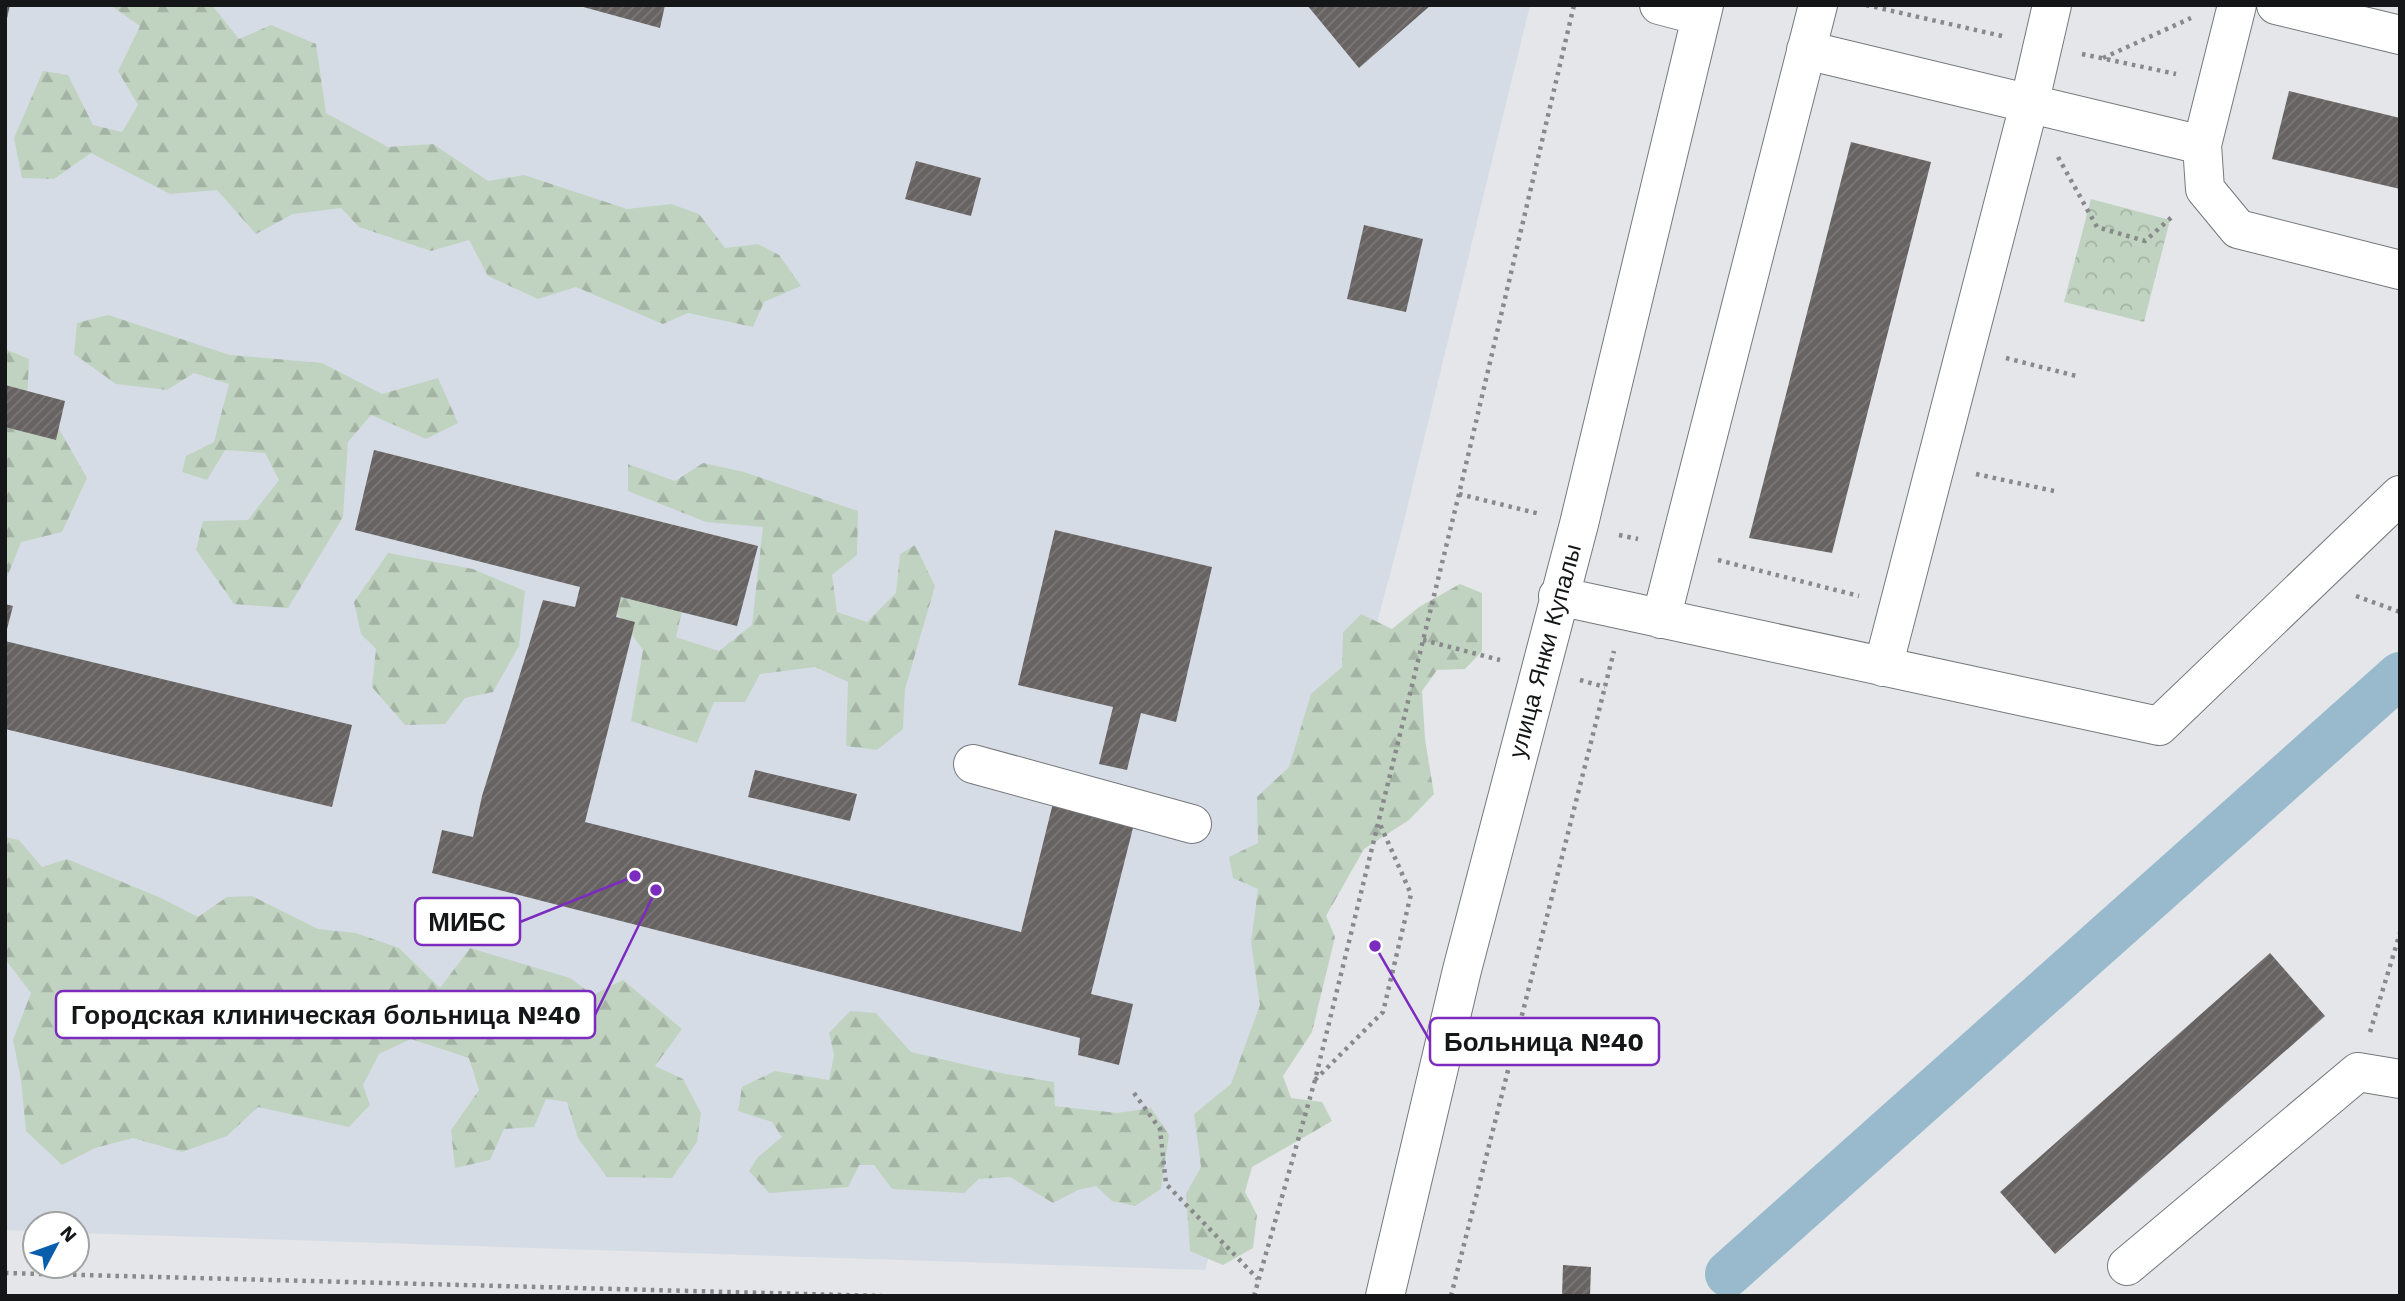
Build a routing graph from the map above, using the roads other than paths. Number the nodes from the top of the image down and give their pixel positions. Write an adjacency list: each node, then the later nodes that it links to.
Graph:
1 (1659, 5): 6 (street)
2 (1818, 5): 9 (street)
3 (2052, 5): 10 (street)
4 (2276, 5): 7 (street)
5 (2219, 9): 11 (street)
6 (1703, 11): 14 (street, улица Янки Купалы)
7 (2355, 14): 8 (street)
8 (2400, 35)
9 (1806, 50): 10 (street); 15 (street)
10 (2029, 105): 11 (street); 16 (street)
11 (2202, 145): 12 (street)
12 (2400, 270)
13 (2400, 495): 16 (street)
14 (1558, 596): 15 (street); 21 (street, улица Янки Купалы)
15 (1661, 619): 16 (street)
16 (1883, 667)
17 (973, 764): 18 (street)
18 (1192, 824)
19 (2400, 1079): 20 (street)
20 (2127, 1266)
21 (1385, 1296)

